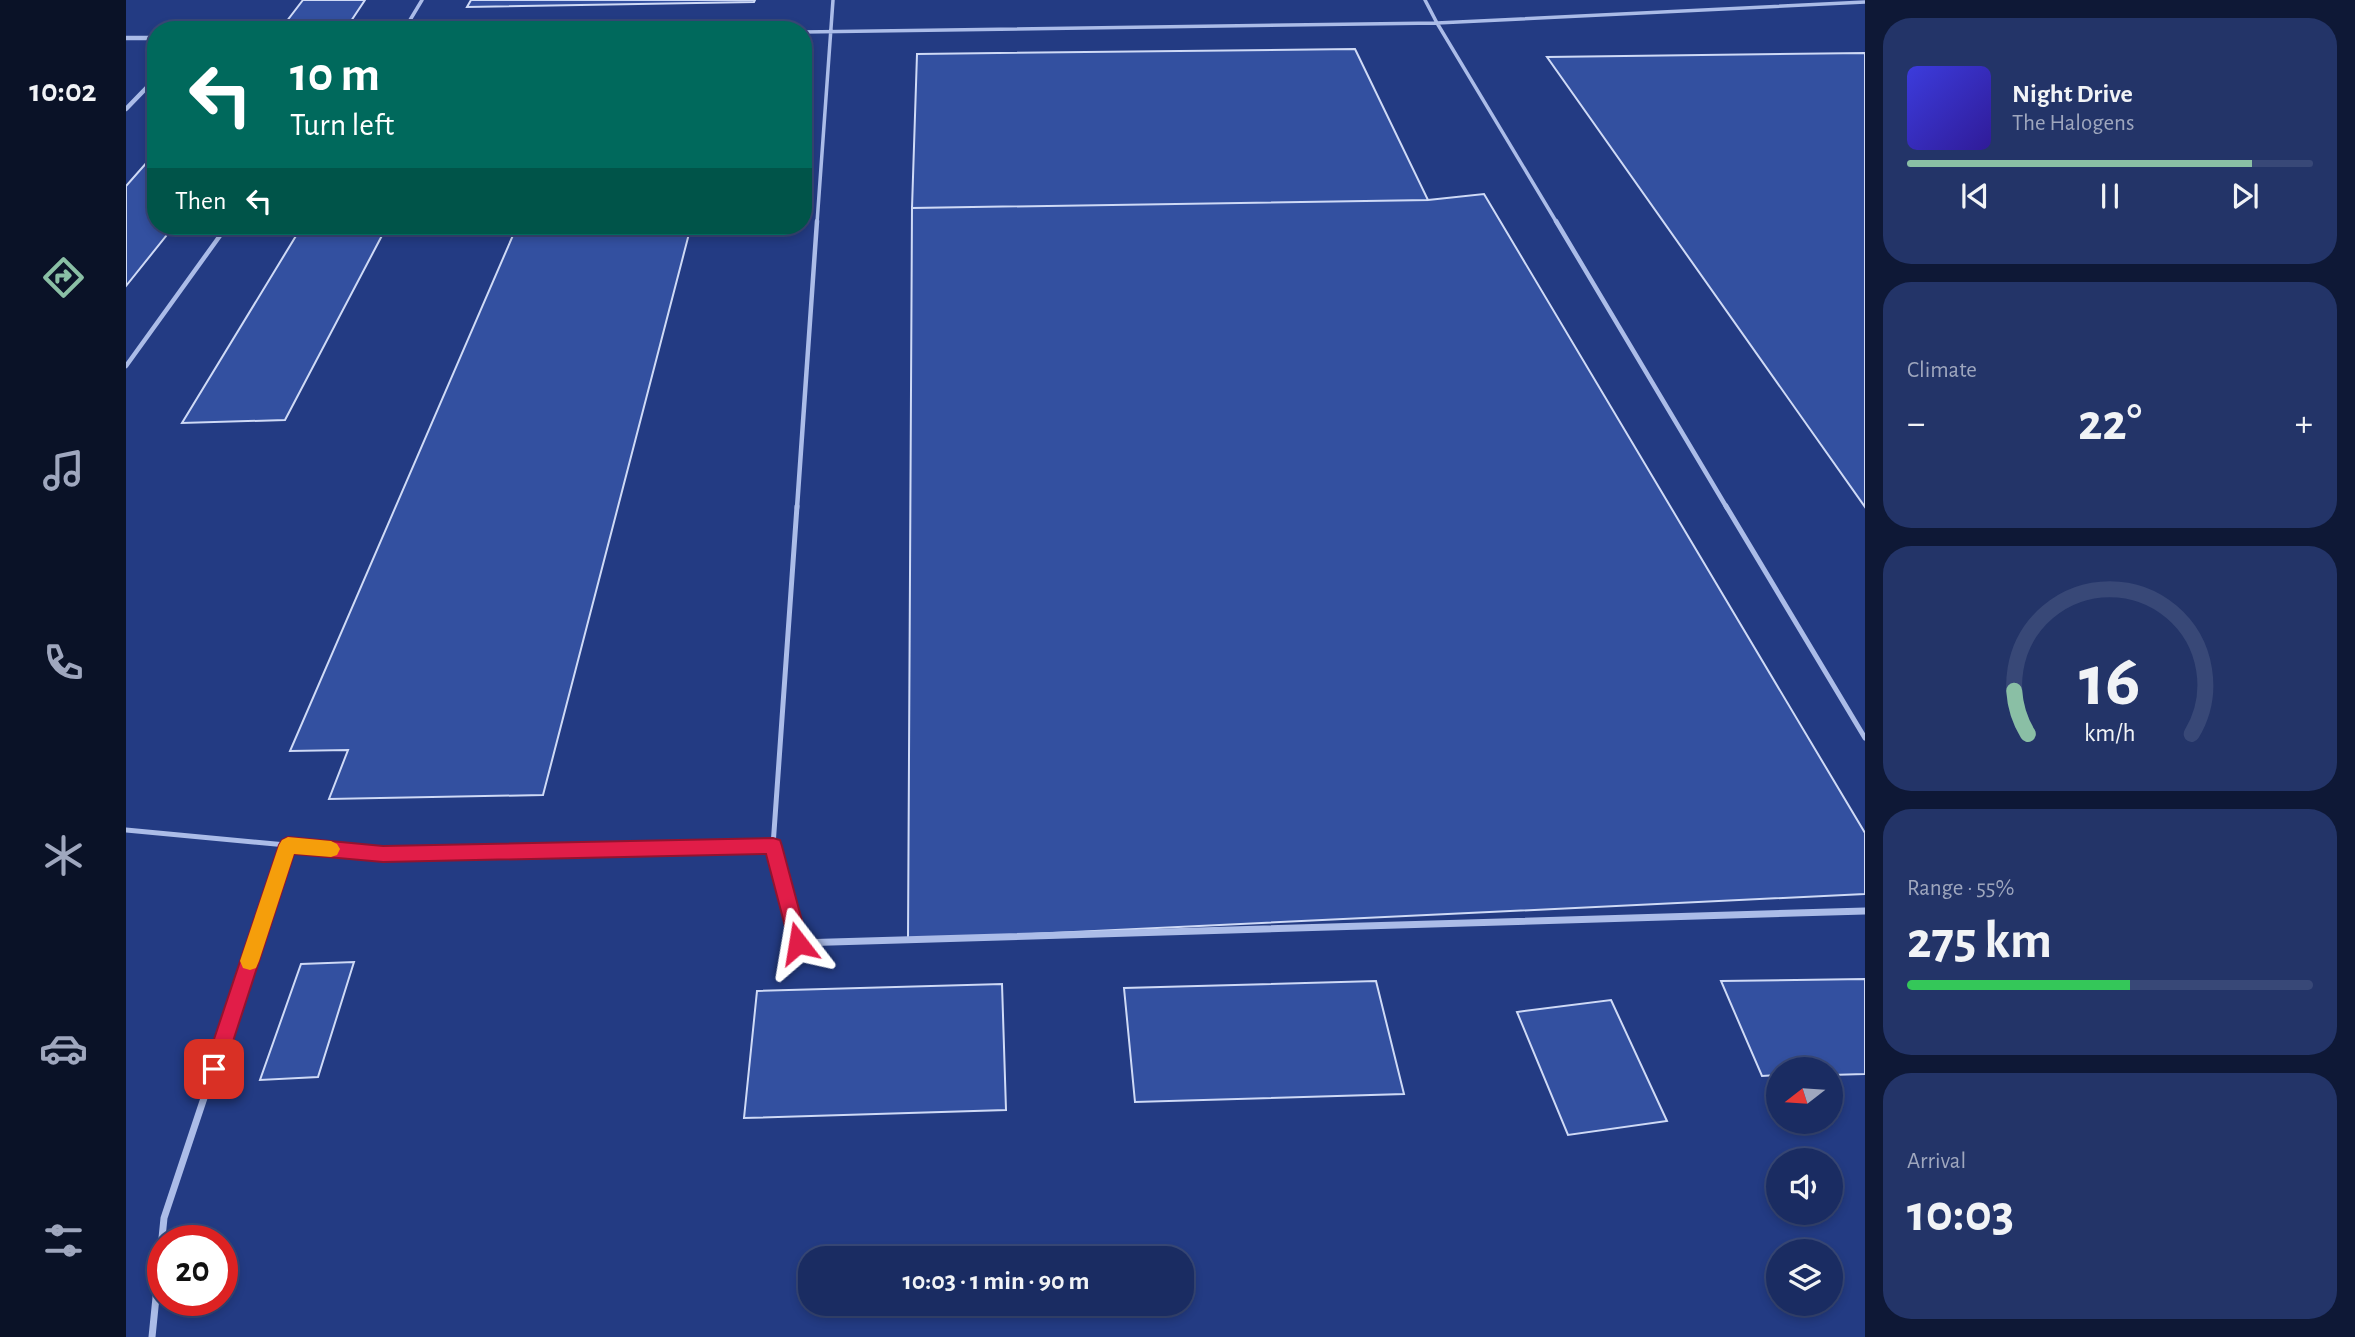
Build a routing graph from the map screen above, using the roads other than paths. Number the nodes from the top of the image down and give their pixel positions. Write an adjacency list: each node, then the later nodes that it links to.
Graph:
1 (422, 0): 5 (lane)
2 (833, 0): 7 (lane)
3 (1425, 0): 6 (lane)
4 (1865, 2): 6 (lane)
5 (409, 21)
6 (1437, 23): 7 (lane); 15 (lane)
7 (830, 31): 8 (lane); 18 (lane)
8 (812, 32)
9 (126, 38): 10 (street)
10 (147, 38)
11 (147, 87): 12 (street)
12 (126, 109)
13 (221, 235): 14 (lane)
14 (126, 366)
15 (1865, 738)
16 (126, 830): 17 (lane)
17 (288, 845): 18 (lane); 20 (lane)
18 (773, 846): 19 (lane)
19 (1865, 911)
20 (152, 1337)

